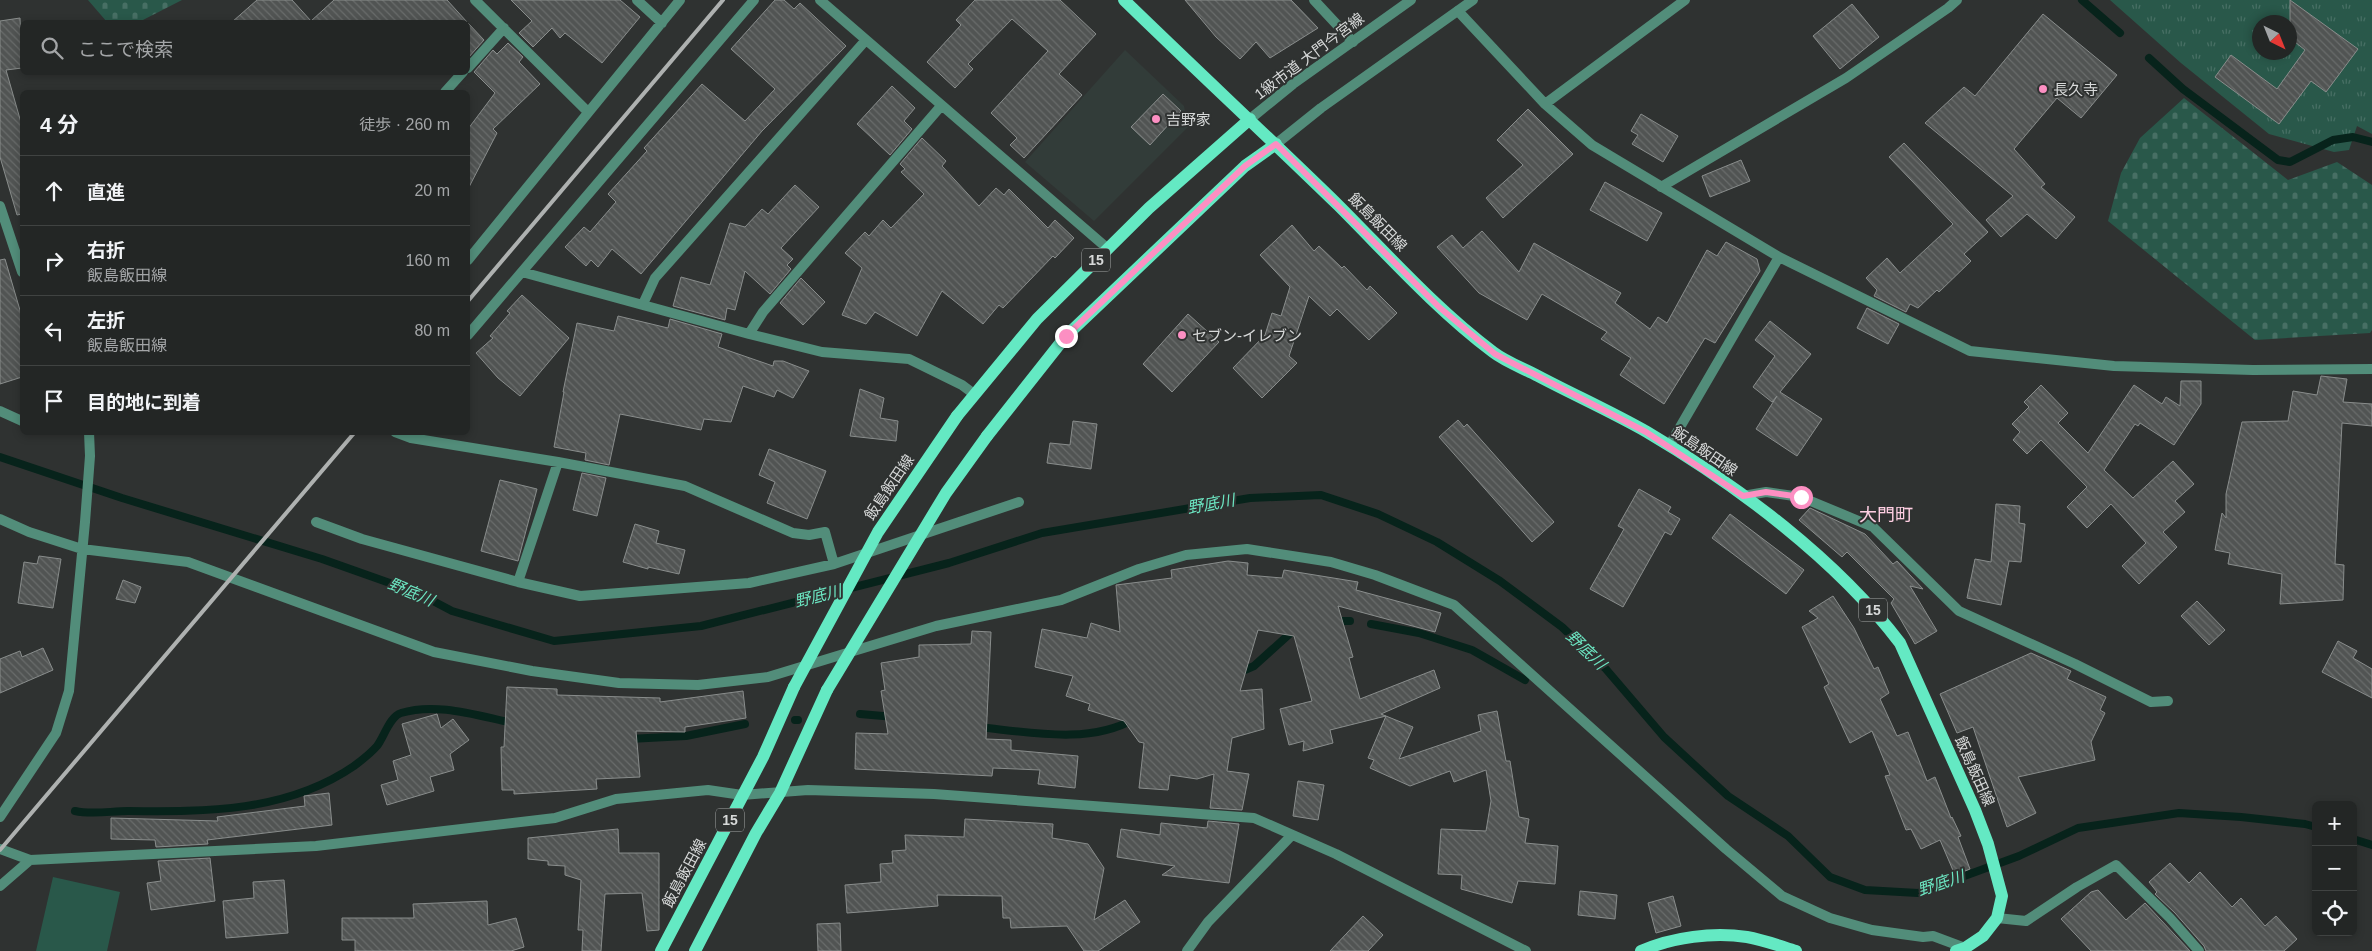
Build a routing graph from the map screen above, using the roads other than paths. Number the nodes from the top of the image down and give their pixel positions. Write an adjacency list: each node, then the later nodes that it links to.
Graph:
1 (475, 0): 14 (street)
2 (637, 0): 13 (street)
3 (680, 0): 13 (street)
4 (754, 0): 31 (street)
5 (820, 0): 15 (street)
6 (1124, 0): 23 (main road, 飯島飯田線 / 15)
7 (1314, 0): 16 (street)
8 (1411, 0): 16 (street, 1級市道 大門今宮線)
9 (1473, 0): 12 (street)
10 (1685, 0): 20 (street)
11 (1957, 0): 25 (street)
12 (1458, 11): 20 (street); 24 (street)
13 (662, 23): 22 (street)
14 (504, 28): 17 (street); 22 (street)
15 (865, 41): 21 (street); 32 (street)
16 (1353, 42): 23 (street, 1級市道 大門今宮線)
17 (470, 66)
18 (460, 75): 19 (street)
19 (447, 90)
20 (1544, 104): 25 (street)
21 (941, 106): 27 (street); 34 (street)
22 (588, 112): 29 (street)
23 (1250, 120): 24 (main road, 飯島飯田線 / 15); 27 (main road, 飯島飯田線 / 15)
24 (1276, 144): 41 (main road, 飯島飯田線 / 15); 51 (main road, 15, bridge)
25 (1661, 187): 28 (street)
26 (0, 206): 30 (street)
27 (1108, 248): 36 (main road, 飯島飯田線 / 15)
28 (1779, 257): 35 (street); 41 (street)
29 (470, 258)
30 (20, 266)
31 (522, 272): 32 (street); 33 (street)
32 (643, 304): 34 (street)
33 (470, 332)
34 (749, 334): 36 (street)
35 (2372, 369)
36 (974, 394): 52 (main road, 飯島飯田線 / 15, bridge)
37 (0, 410): 38 (street)
38 (20, 420)
39 (89, 435): 47 (street)
40 (403, 435): 42 (street)
41 (1669, 446): 43 (main road, 飯島飯田線 / 15)
42 (558, 462): 48 (street); 49 (street)
43 (1743, 496): 50 (street); 58 (main road, 飯島飯田線 / 15)
44 (1019, 502): 48 (street)
45 (0, 519): 47 (street)
46 (316, 522): 49 (street)
47 (82, 549): 53 (street); 59 (street)
48 (834, 564): 49 (street)
49 (518, 582)
50 (2168, 701)
51 (780, 793): 52 (street); 54 (street); 61 (main road, 15)
52 (742, 795): 56 (street); 60 (main road, 飯島飯田線 / 15)
53 (0, 817)
54 (1292, 835): 62 (street); 63 (street)
55 (0, 849): 56 (street)
56 (30, 860): 57 (street)
57 (0, 886)
58 (1997, 918): 59 (main road, 飯島飯田線 / 15); 66 (street)
59 (1960, 950)
60 (661, 951)
61 (695, 951)
62 (1187, 951)
63 (1526, 951)
64 (1641, 951): 65 (main road)
65 (1796, 951)
66 (2199, 951)

